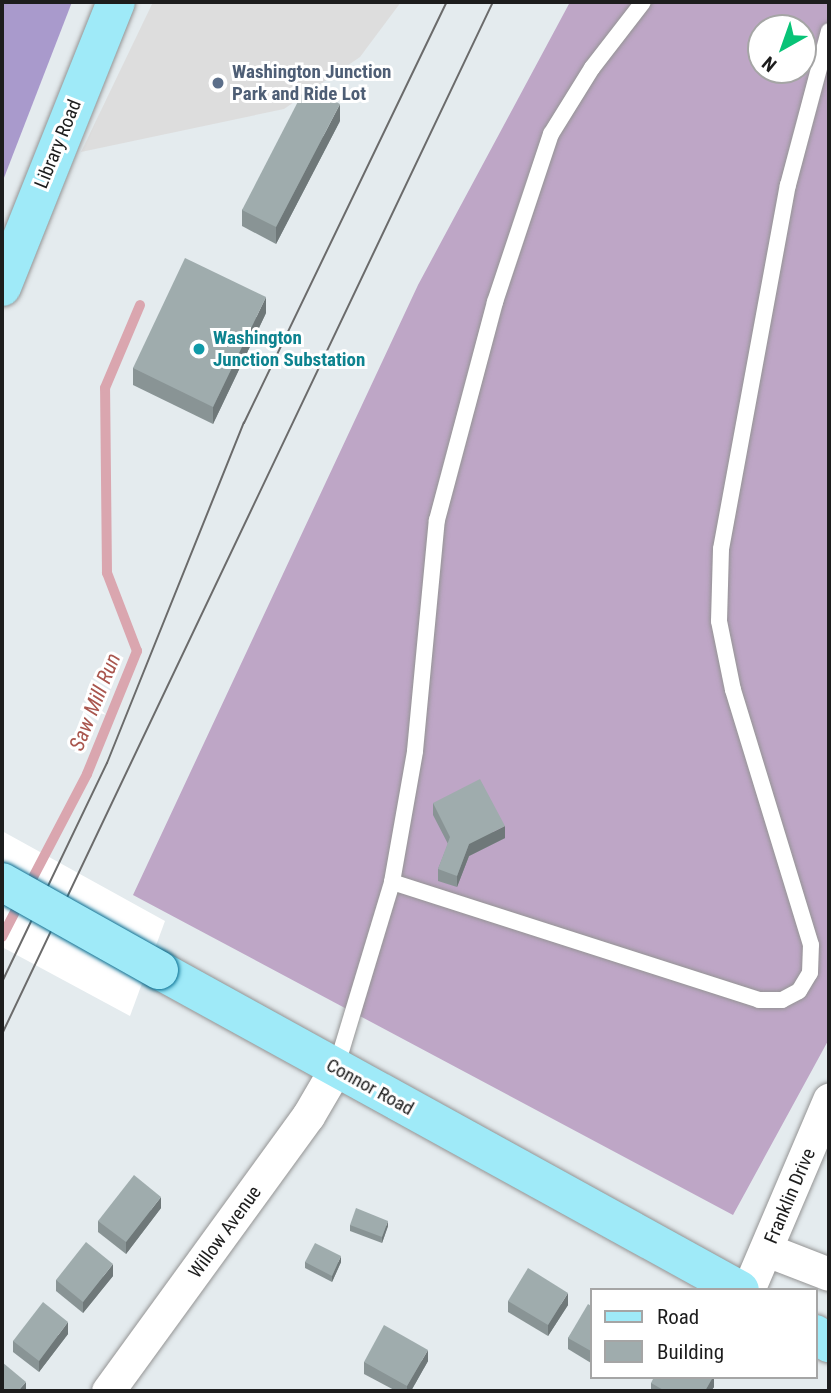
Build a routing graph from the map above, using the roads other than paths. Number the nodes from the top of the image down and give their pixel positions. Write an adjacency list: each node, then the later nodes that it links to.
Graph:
1 (116, 2): 4 (main road, Library Road)
2 (643, 2): 6 (lane)
3 (829, 31): 6 (lane)
4 (2, 287)
5 (2, 882): 7 (main road, Connor Road, bridge)
6 (392, 882): 7 (lane)
7 (336, 1068): 11 (main road, Connor Road); 13 (street, Willow Avenue)
8 (829, 1100): 9 (street, Franklin Drive)
9 (767, 1250): 10 (street); 12 (street, Franklin Drive)
10 (829, 1274)
11 (736, 1288)
12 (749, 1288)
13 (108, 1391)

